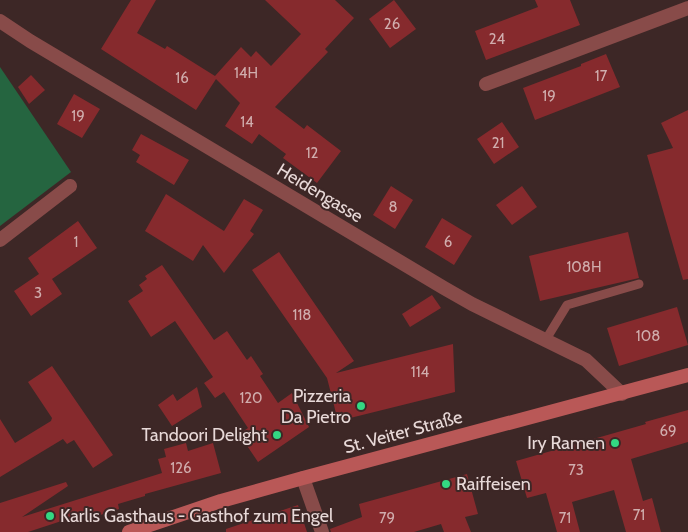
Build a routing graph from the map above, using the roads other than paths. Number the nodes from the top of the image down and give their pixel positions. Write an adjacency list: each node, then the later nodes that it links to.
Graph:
1 (688, 8): 3 (street)
2 (0, 20): 7 (street, Heidengasse)
3 (486, 84)
4 (70, 186): 5 (street)
5 (0, 240)
6 (639, 284): 7 (lane)
7 (545, 341): 9 (street, Heidengasse)
8 (688, 376): 9 (main road, St. Veiter Straße)
9 (622, 394): 10 (main road, St. Veiter Straße)
10 (303, 478): 11 (main road, St. Veiter Straße); 12 (street)
11 (129, 532)
12 (322, 532)

